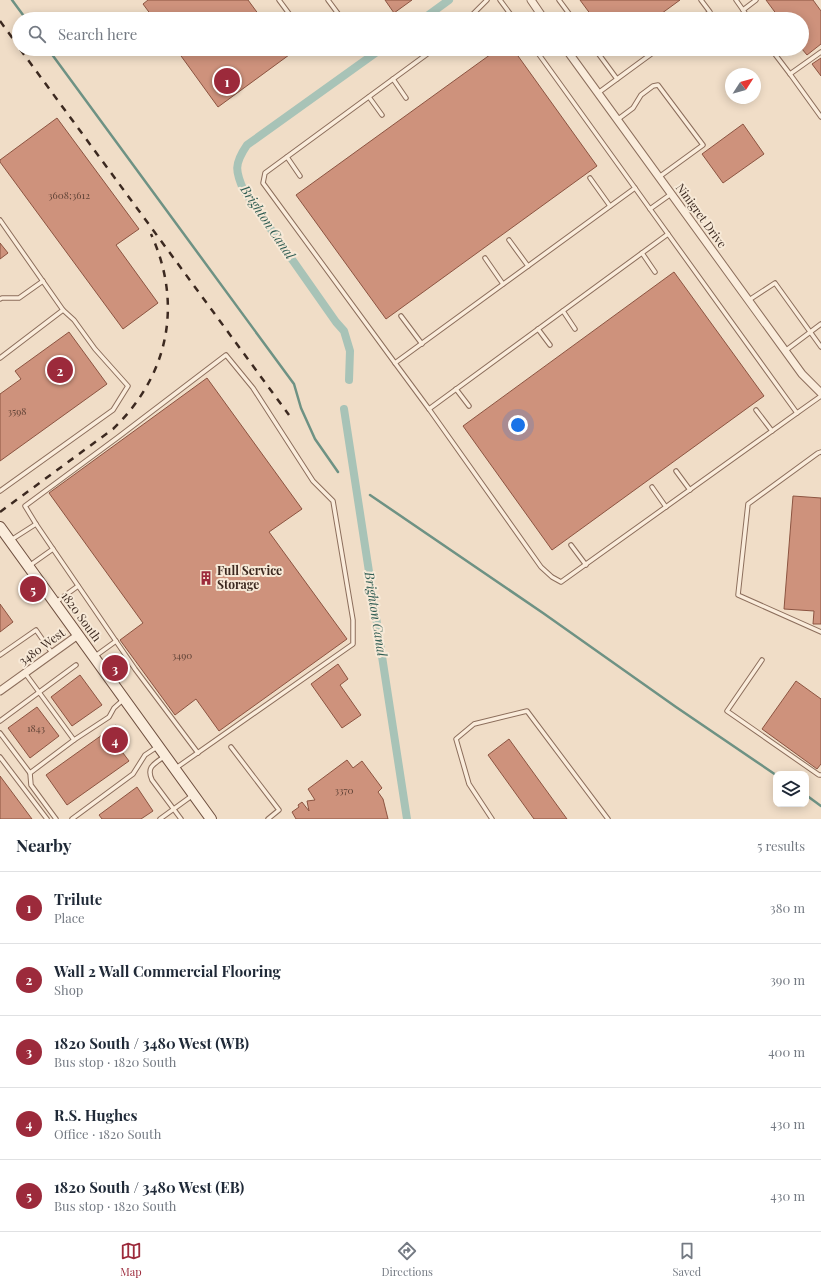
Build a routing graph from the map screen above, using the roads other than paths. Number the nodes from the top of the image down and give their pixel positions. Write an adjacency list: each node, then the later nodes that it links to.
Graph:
1 (279, 0): 11 (lane)
2 (328, 0): 12 (lane)
3 (487, 0): 13 (lane)
4 (500, 0): 14 (lane)
5 (530, 0): 15 (street)
6 (559, 0): 16 (lane)
7 (701, 0): 17 (lane)
8 (736, 0): 10 (lane)
9 (756, 0): 10 (lane)
10 (743, 10)
11 (288, 12)
12 (337, 12)
13 (476, 12)
14 (509, 12)
15 (539, 12)
16 (568, 12)
17 (710, 12)
18 (821, 52): 25 (lane)
19 (424, 56): 26 (lane)
20 (540, 56): 38 (lane)
21 (571, 56): 28 (street, Ninigret Drive)
22 (600, 56): 27 (lane)
23 (648, 56): 27 (lane)
24 (776, 56): 25 (lane)
25 (790, 74): 32 (lane)
26 (393, 79): 29 (lane); 30 (lane)
27 (616, 79): 28 (lane)
28 (598, 93): 33 (street, Ninigret Drive)
29 (369, 97): 31 (lane); 34 (lane)
30 (406, 98)
31 (382, 115)
32 (821, 117)
33 (617, 120): 36 (street, Ninigret Drive); 36 (lane)
34 (287, 157): 35 (lane); 65 (lane)
35 (300, 176)
36 (659, 177): 39 (street, Ninigret Drive)
37 (590, 178): 40 (lane)
38 (635, 188): 40 (lane); 41 (lane)
39 (671, 194): 41 (lane); 52 (street, Ninigret Drive)
40 (610, 206): 47 (lane)
41 (650, 209): 43 (lane)
42 (0, 220): 49 (lane)
43 (668, 234): 45 (lane); 71 (lane)
44 (509, 240): 47 (lane)
45 (642, 253): 48 (lane); 54 (lane)
46 (485, 258): 50 (lane)
47 (528, 266): 50 (lane)
48 (655, 272)
49 (43, 281): 51 (lane); 53 (lane)
50 (503, 284): 60 (lane)
51 (0, 299)
52 (748, 301): 59 (lane); 63 (street, Ninigret Drive)
53 (63, 310): 64 (lane); 77 (lane)
54 (563, 311): 57 (lane); 58 (lane)
55 (401, 316): 60 (lane)
56 (821, 324): 59 (lane)
57 (575, 328)
58 (538, 329): 61 (lane); 66 (lane)
59 (810, 332): 62 (lane); 63 (lane)
60 (422, 344): 65 (lane)
61 (550, 345)
62 (821, 346)
63 (785, 351): 67 (street, Ninigret Drive)
64 (0, 358)
65 (395, 363): 69 (lane)
66 (456, 389): 68 (lane); 69 (lane)
67 (821, 394): 71 (lane)
68 (469, 406)
69 (428, 409): 84 (lane)
70 (756, 410): 72 (lane)
71 (797, 413): 72 (lane)
72 (772, 431): 76 (lane)
73 (821, 452): 88 (lane)
74 (676, 471): 76 (lane)
75 (652, 486): 78 (lane)
76 (690, 490): 78 (lane)
77 (0, 491)
78 (666, 507): 84 (lane)
79 (36, 524): 81 (lane); 83 (lane); 105 (lane)
80 (0, 527): 81 (street, 1820 South)
81 (10, 541): 85 (street, 1820 South)
82 (571, 545): 84 (lane)
83 (53, 549): 85 (lane); 86 (lane)
84 (586, 565)
85 (29, 567): 87 (street, 1820 South)
86 (78, 586): 87 (lane); 90 (lane)
87 (55, 603): 89 (street, 1820 South)
88 (821, 632)
89 (78, 635): 91 (street, 3480 West); 93 (street, 1820 South)
90 (116, 641): 93 (lane); 105 (lane)
91 (52, 653): 92 (lane); 96 (street, 3480 West)
92 (0, 655)
93 (94, 657): 99 (street, 1820 South)
94 (762, 660): 110 (lane)
95 (76, 664): 98 (lane)
96 (25, 673): 97 (street, 3480 West); 98 (lane)
97 (0, 691)
98 (39, 692): 100 (lane); 102 (lane)
99 (124, 699): 102 (lane); 103 (street, 1820 South)
100 (0, 721)
101 (0, 733): 109 (lane)
102 (74, 740): 109 (lane)
103 (158, 746): 106 (street, 1820 South); 115 (lane)
104 (231, 747): 119 (lane)
105 (198, 753): 108 (lane)
106 (166, 756): 108 (street, 1820 South); 112 (lane)
107 (0, 757): 113 (lane)
108 (175, 769): 111 (street, 1820 South)
109 (30, 773): 114 (lane)
110 (821, 775)
111 (194, 795): 112 (lane); 118 (street, 1820 South)
112 (174, 809): 116 (lane); 117 (lane)
113 (46, 819)
114 (56, 819)
115 (72, 819)
116 (160, 819)
117 (181, 819)
118 (211, 819)
119 (268, 819)
120 (492, 819): 121 (lane)
121 (608, 819)

